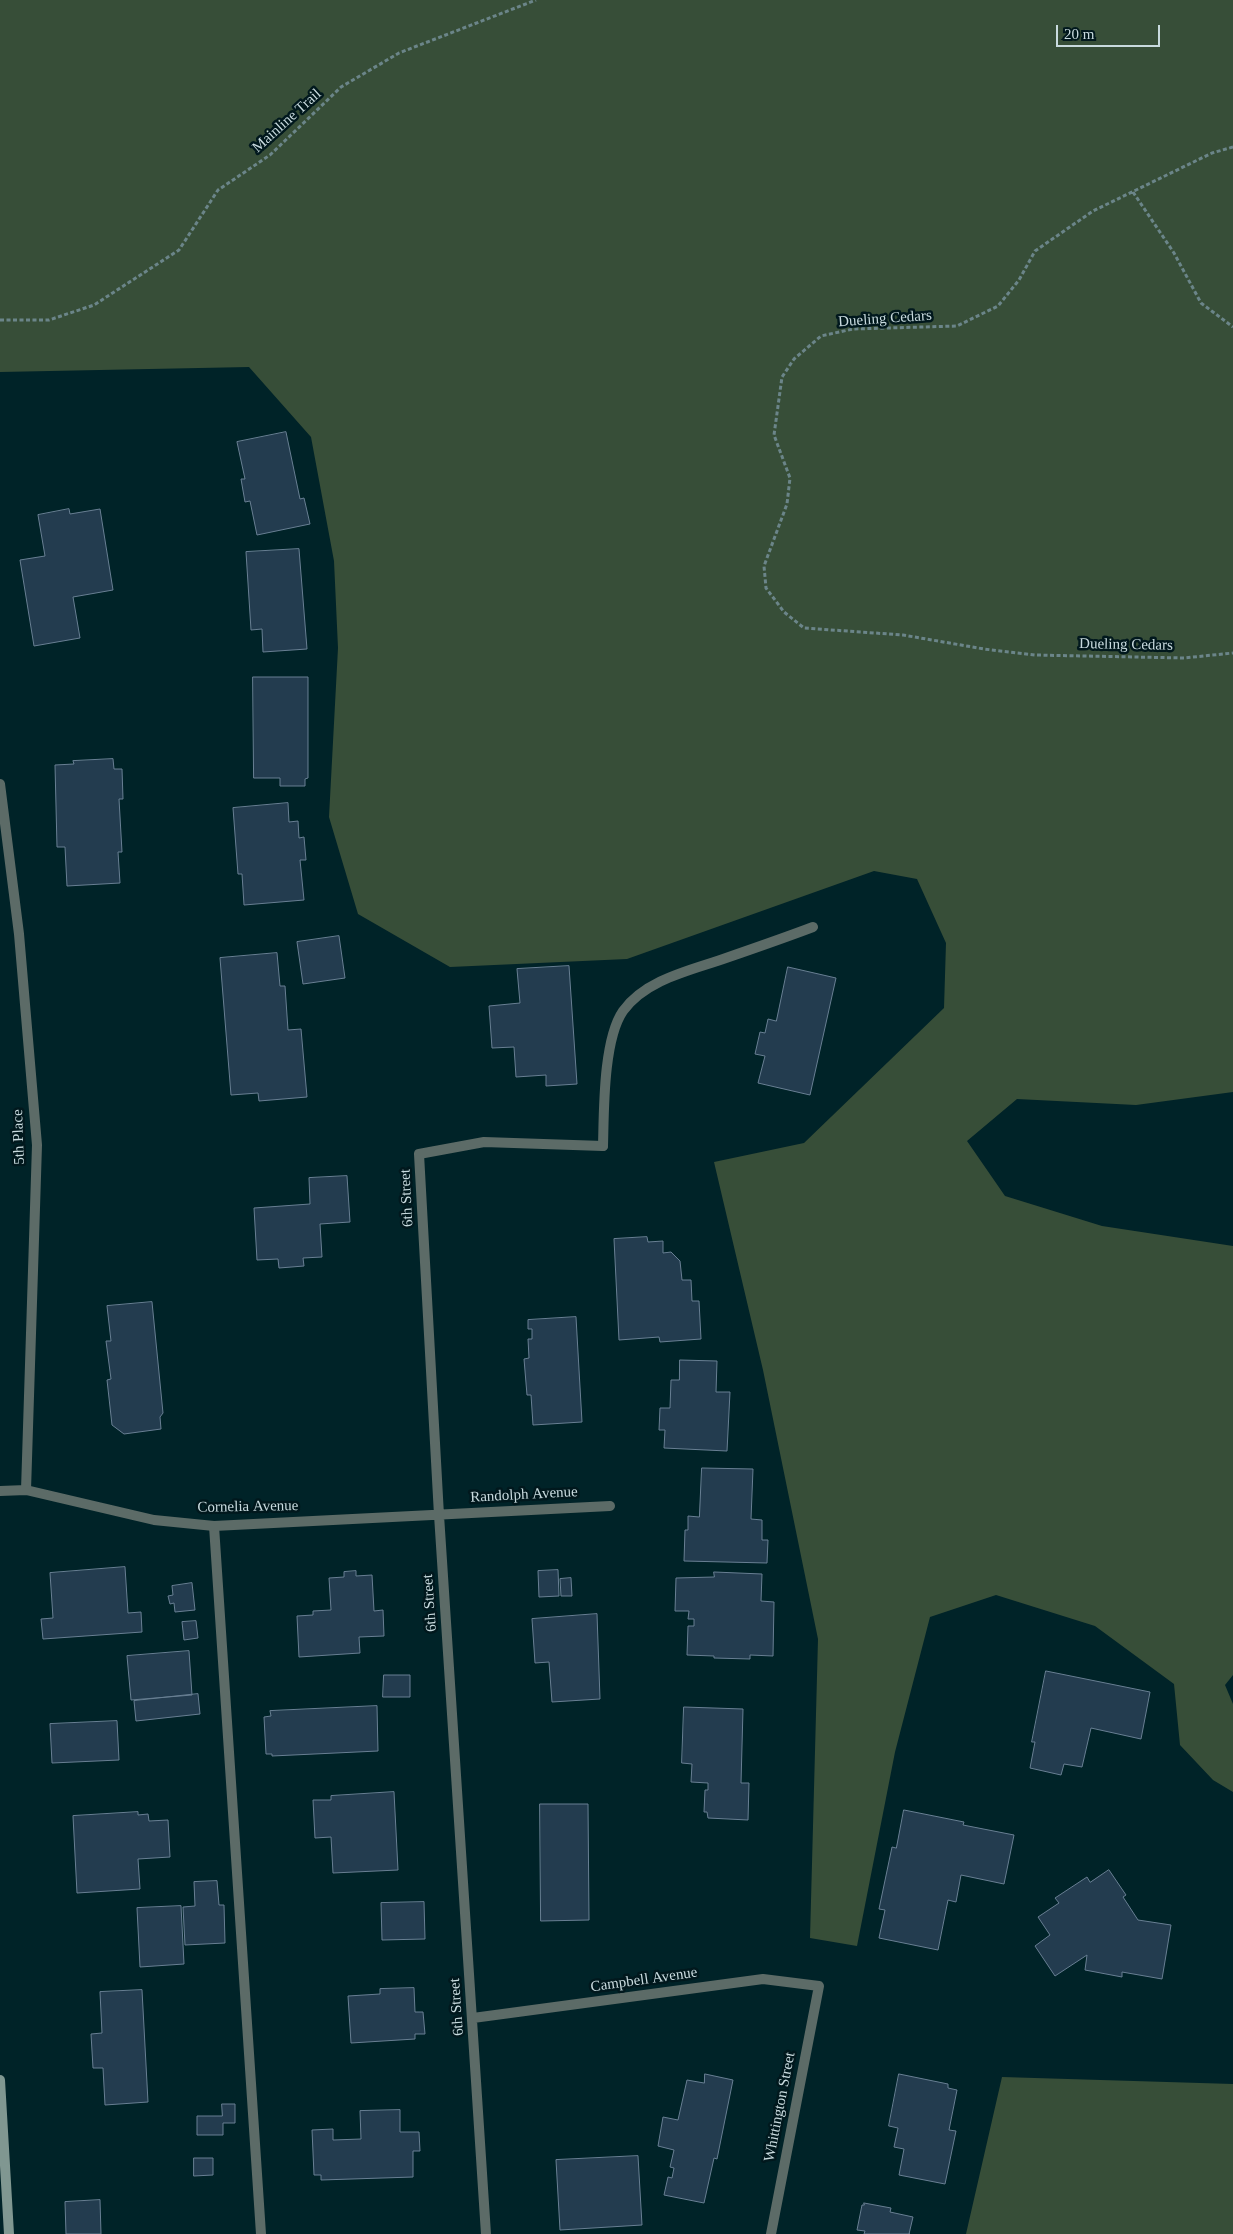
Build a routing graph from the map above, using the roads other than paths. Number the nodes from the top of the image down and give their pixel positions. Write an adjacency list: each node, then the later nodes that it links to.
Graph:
1 (0, 784): 3 (street, 5th Place)
2 (813, 927): 6 (street, 6th Street)
3 (26, 1490): 4 (street, Cornelia Avenue); 7 (street, Cornelia Avenue)
4 (0, 1491)
5 (610, 1506): 6 (street, Randolph Avenue)
6 (439, 1515): 7 (street, Cornelia Avenue); 9 (street, 6th Street)
7 (214, 1526): 12 (street)
8 (819, 1986): 9 (street, Campbell Avenue); 14 (street, Whittington Street)
9 (473, 2018): 13 (street, 6th Street)
10 (0, 2080): 11 (main road)
11 (9, 2234)
12 (261, 2234)
13 (486, 2234)
14 (771, 2234)

